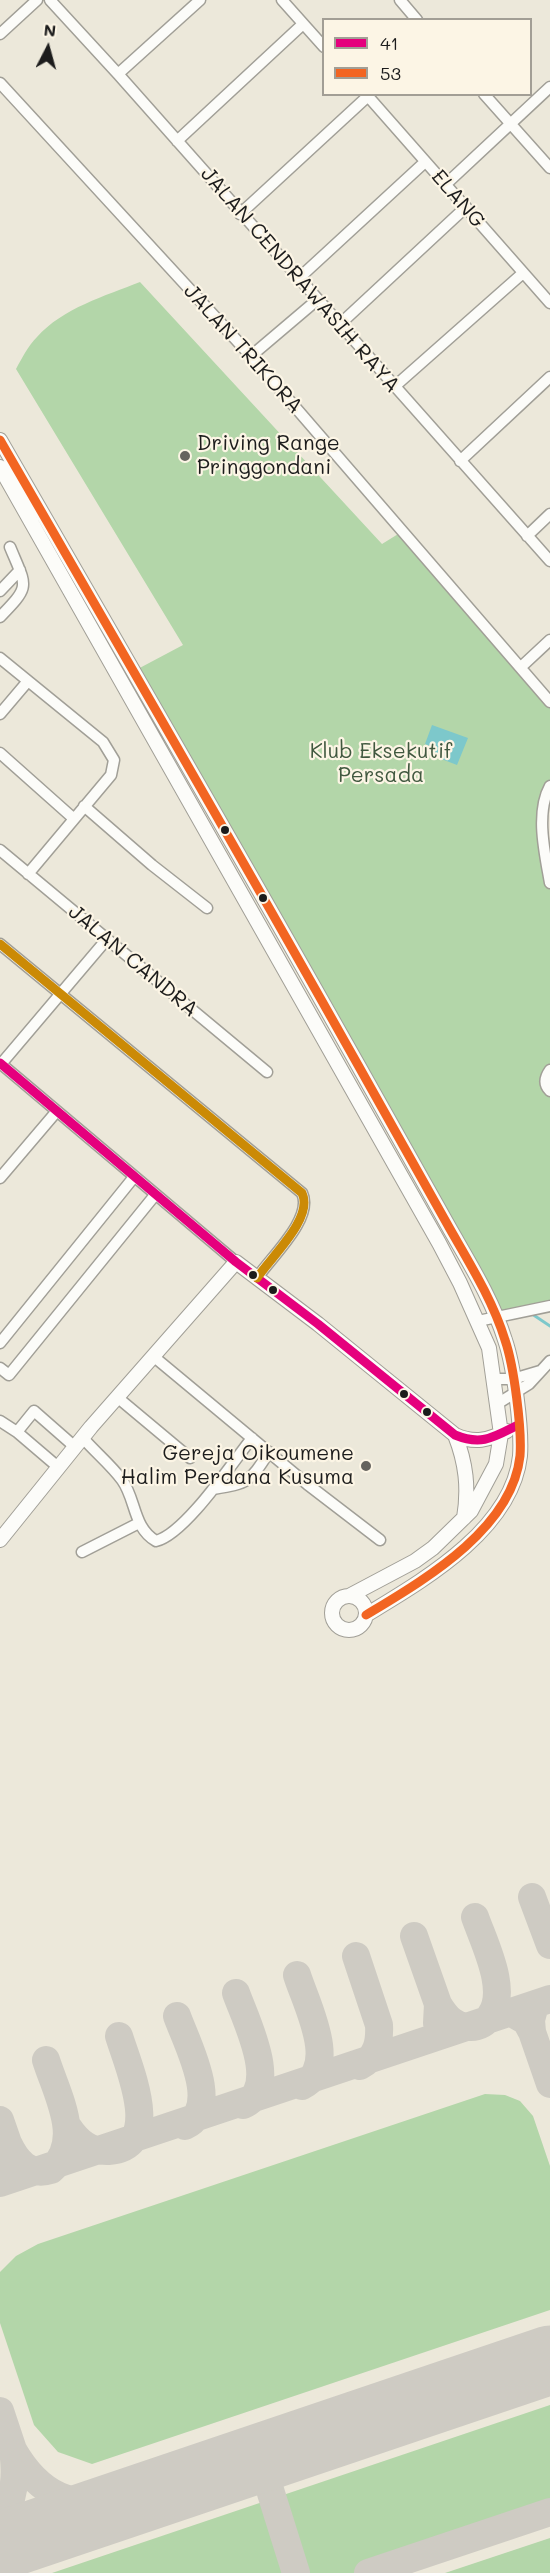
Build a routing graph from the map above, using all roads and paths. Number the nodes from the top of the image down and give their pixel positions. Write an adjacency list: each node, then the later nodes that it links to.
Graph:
1 (37, 0): 8 (street)
2 (50, 0): 10 (street, JALAN CENDRAWASIH RAYA)
3 (200, 0): 10 (street)
4 (282, 0): 7 (street)
5 (400, 0): 6 (street)
6 (415, 18)
7 (303, 24): 9 (street); 16 (street)
8 (0, 34)
9 (322, 45)
10 (118, 74): 16 (street, JALAN CENDRAWASIH RAYA)
11 (0, 83): 27 (street, JALAN TRIKORA)
12 (550, 87): 15 (street)
13 (366, 96): 17 (street, ELANG); 21 (street)
14 (486, 96): 15 (street)
15 (512, 125): 18 (street); 19 (street)
16 (177, 141): 21 (street, JALAN CENDRAWASIH RAYA)
17 (425, 162): 19 (street, ELANG); 23 (street)
18 (550, 168)
19 (446, 185): 20 (street, ELANG)
20 (466, 207): 22 (street, ELANG); 26 (street)
21 (240, 214): 23 (street, JALAN CENDRAWASIH RAYA)
22 (523, 273): 25 (street, ELANG); 29 (street)
23 (298, 279): 24 (street, JALAN CENDRAWASIH RAYA)
24 (317, 300): 26 (street, JALAN CENDRAWASIH RAYA); 27 (street)
25 (550, 303)
26 (339, 325): 29 (street, JALAN CENDRAWASIH RAYA)
27 (251, 356): 42 (street, JALAN TRIKORA)
28 (550, 377): 31 (street)
29 (394, 387): 31 (street, JALAN CENDRAWASIH RAYA)
30 (0, 440): 68 (street)
31 (460, 461): 34 (street, JALAN CENDRAWASIH RAYA)
32 (0, 467): 69 (street)
33 (550, 514): 34 (street)
34 (527, 536): 36 (street, JALAN CENDRAWASIH RAYA)
35 (10, 547): 37 (street)
36 (550, 561)
37 (20, 570): 38 (street); 39 (street)
38 (0, 591)
39 (0, 616)
40 (550, 640): 42 (street)
41 (0, 657): 43 (street)
42 (521, 667): 44 (street, JALAN TRIKORA)
43 (28, 681): 45 (street); 48 (street)
44 (550, 702)
45 (0, 714)
46 (0, 753): 49 (street)
47 (550, 786): 52 (street)
48 (84, 806): 49 (street); 53 (street)
49 (73, 818): 51 (street)
50 (0, 850): 51 (street, JALAN CANDRA)
51 (28, 874): 54 (street, JALAN CANDRA)
52 (550, 883)
53 (207, 908)
54 (107, 939): 56 (street); 59 (street, JALAN CANDRA)
55 (0, 944): 56 (street)
56 (60, 993): 57 (street); 66 (street)
57 (1, 1063): 61 (street)
58 (550, 1070): 60 (street)
59 (267, 1072)
60 (550, 1091)
61 (57, 1111): 62 (street); 63 (street)
62 (134, 1177): 64 (street); 70 (street)
63 (0, 1178)
64 (155, 1194): 65 (street); 73 (street)
65 (236, 1262): 66 (street); 71 (street)
66 (257, 1278): 84 (street)
67 (550, 1306): 68 (street)
68 (497, 1317): 69 (street); 76 (street)
69 (478, 1321): 75 (street)
70 (0, 1342)
71 (153, 1356): 78 (street); 85 (street)
72 (550, 1362): 74 (street)
73 (0, 1368)
74 (541, 1371): 76 (street); 77 (street)
75 (494, 1379): 76 (street); 79 (street)
76 (513, 1379): 77 (street)
77 (515, 1395): 79 (street); 81 (street)
78 (117, 1398): 86 (street); 88 (street)
79 (497, 1404): 83 (street)
80 (0, 1421): 82 (street)
81 (518, 1425): 83 (street); 97 (street)
82 (18, 1432): 86 (street); 89 (street)
83 (501, 1434): 84 (street); 91 (street)
84 (455, 1435): 91 (street)
85 (252, 1438): 87 (street); 90 (street)
86 (79, 1442): 89 (street); 92 (street)
87 (269, 1452): 90 (street); 94 (street)
88 (190, 1458)
89 (58, 1467): 93 (street)
90 (213, 1489): 92 (street)
91 (464, 1518): 96 (street)
92 (139, 1524): 95 (street)
93 (0, 1540)
94 (380, 1540)
95 (82, 1552)
96 (349, 1596): 97 (street); 97 (street)
97 (366, 1616)

